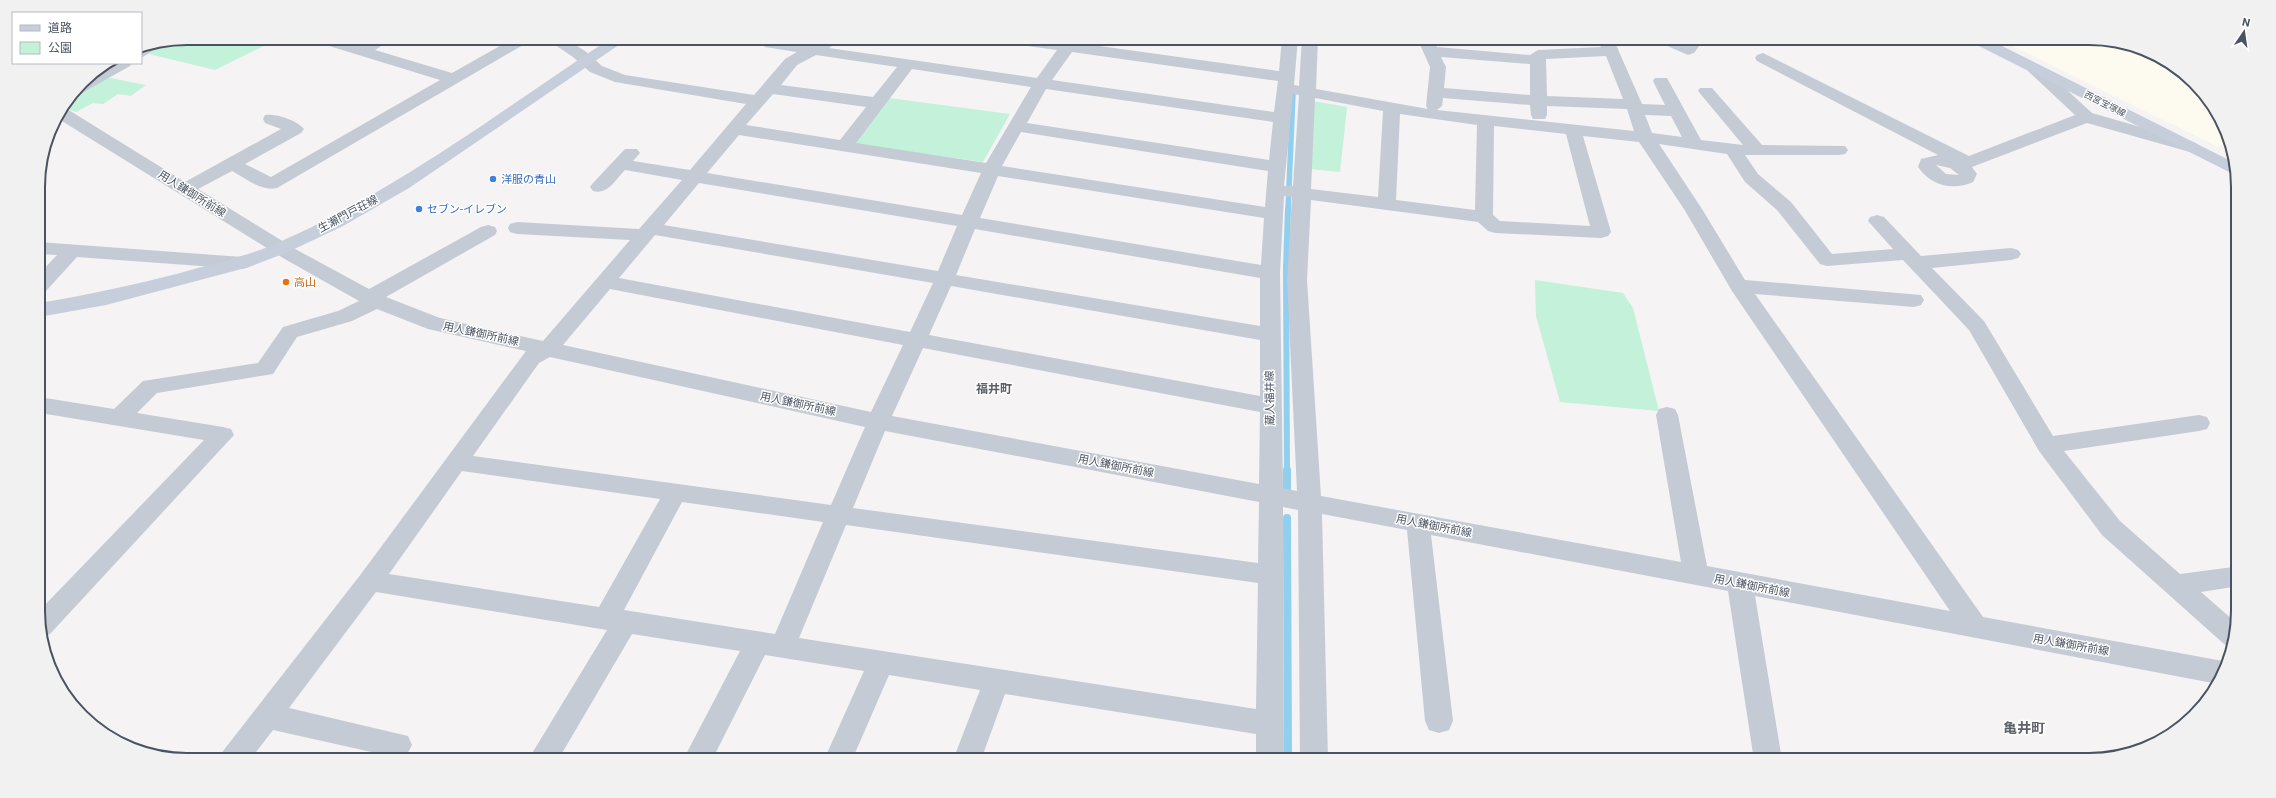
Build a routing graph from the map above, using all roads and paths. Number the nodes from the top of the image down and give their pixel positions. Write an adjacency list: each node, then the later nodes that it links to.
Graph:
1 (341, 45): 18 (street)
2 (372, 45): 18 (street)
3 (513, 45): 25 (street)
4 (563, 45): 21 (street)
5 (611, 45): 21 (main road, 生瀬門戸荘線)
6 (823, 45): 33 (street)
7 (835, 45): 22 (street)
8 (1069, 45): 29 (street)
9 (1087, 45): 28 (street)
10 (1289, 45): 28 (street, 蔵人福井線)
11 (1309, 45): 30 (street)
12 (1428, 45): 32 (street)
13 (1435, 45): 20 (street)
14 (1608, 45): 20 (street); 36 (street)
15 (1677, 45): 16 (street)
16 (1692, 45)
17 (1988, 45): 24 (main road, 西宮宝塚線)
18 (361, 51): 25 (street)
19 (1763, 58): 41 (street)
20 (1538, 60): 34 (street)
21 (587, 61): 33 (street); 73 (main road, 生瀬門戸荘線)
22 (908, 63): 29 (street); 35 (street)
23 (122, 64): 26 (street)
24 (2035, 69): 41 (street); 52 (main road, 西宮宝塚線)
25 (454, 79): 56 (street)
26 (92, 81)
27 (1662, 81): 38 (street)
28 (1285, 82): 30 (street); 42 (street, 蔵人福井線)
29 (1041, 83): 42 (street); 45 (street)
30 (1306, 91): 37 (street); 63 (street)
31 (1706, 91): 54 (street)
32 (1435, 92): 34 (street); 40 (street)
33 (764, 94): 35 (street); 47 (street)
34 (1539, 101): 36 (street); 46 (street)
35 (877, 104): 51 (street)
36 (1635, 107): 38 (street); 49 (street)
37 (1392, 108): 40 (street); 64 (street)
38 (1677, 111): 50 (street)
39 (65, 115): 62 (street, 用人鎌御所前線)
40 (1433, 115): 44 (street)
41 (2086, 117): 52 (street)
42 (1281, 118): 57 (street, 蔵人福井線)
43 (271, 119): 56 (street)
44 (1486, 121): 46 (street); 66 (street)
45 (1016, 126): 57 (street); 59 (street)
46 (1539, 126): 48 (street)
47 (736, 129): 51 (street); 60 (street)
48 (1573, 129): 49 (street); 66 (street)
49 (1645, 137): 50 (street); 82 (street)
50 (1694, 144): 53 (street)
51 (845, 146): 59 (street)
52 (2190, 147): 58 (main road, 西宮宝塚線)
53 (1732, 150): 54 (street); 76 (street)
54 (1757, 150): 55 (street)
55 (1839, 150)
56 (232, 164): 62 (street)
57 (1277, 167): 63 (street, 蔵人福井線)
58 (2230, 167)
59 (991, 170): 65 (street); 68 (street)
60 (696, 175): 61 (street); 68 (street); 71 (street)
61 (599, 187)
62 (185, 189): 73 (street, 用人鎌御所前線)
63 (1288, 191): 64 (street); 65 (street, 蔵人福井線); 99 (street)
64 (1386, 204): 66 (street)
65 (1273, 214): 78 (street, 蔵人福井線)
66 (1484, 217)
67 (1877, 221): 76 (street)
68 (968, 222): 78 (street); 80 (street)
69 (517, 228): 71 (street)
70 (488, 231): 83 (street)
71 (647, 231): 80 (street); 81 (street)
72 (45, 248): 74 (street)
73 (281, 248): 77 (main road, 生瀬門戸荘線); 83 (street, 用人鎌御所前線)
74 (73, 250): 77 (street); 79 (street)
75 (2011, 254): 76 (street)
76 (1912, 258): 95 (street)
77 (242, 263): 85 (main road, 生瀬門戸荘線)
78 (1270, 273): 86 (street, 蔵人福井線)
79 (45, 280)
80 (944, 280): 86 (street); 87 (street)
81 (604, 282): 87 (street); 88 (street)
82 (1739, 286): 84 (street); 110 (street)
83 (373, 300): 88 (street, 用人鎌御所前線); 92 (street)
84 (1914, 300)
85 (45, 309)
86 (1269, 335): 90 (street, 蔵人福井線)
87 (917, 339): 90 (street); 93 (street)
88 (548, 349): 93 (street, 用人鎌御所前線); 96 (street)
89 (45, 406): 92 (street)
90 (1270, 406): 98 (street, 蔵人福井線)
91 (1667, 415): 103 (street)
92 (119, 418): 109 (street)
93 (878, 422): 98 (street, 用人鎌御所前線); 100 (street)
94 (2199, 423): 95 (street)
95 (2047, 445): 107 (street)
96 (456, 462): 97 (street); 105 (street)
97 (676, 492): 100 (street); 108 (street)
98 (1271, 495): 99 (street, 用人鎌御所前線); 102 (street, 蔵人福井線)
99 (1310, 502): 101 (street, 用人鎌御所前線); 126 (street)
100 (839, 514): 102 (street); 112 (street)
101 (1418, 523): 103 (street, 用人鎌御所前線); 117 (street)
102 (1271, 575): 118 (street, 蔵人福井線)
103 (1696, 575): 106 (street, 用人鎌御所前線)
104 (2231, 577): 107 (street)
105 (370, 581): 108 (street); 116 (street)
106 (1740, 584): 110 (street, 用人鎌御所前線); 127 (street)
107 (2176, 585): 111 (street)
108 (616, 621): 112 (street); 121 (street)
109 (45, 622)
110 (1976, 628): 114 (street, 用人鎌御所前線)
111 (2229, 633)
112 (770, 644): 113 (street); 122 (street)
113 (882, 662): 115 (street); 123 (street)
114 (2217, 672)
115 (996, 680): 118 (street); 124 (street)
116 (267, 716): 119 (street); 120 (street)
117 (1439, 721)
118 (1270, 724): 125 (street, 蔵人福井線)
119 (238, 753)
120 (392, 753)
121 (546, 753)
122 (701, 753)
123 (841, 753)
124 (970, 753)
125 (1270, 753)
126 (1314, 753)
127 (1767, 753)

